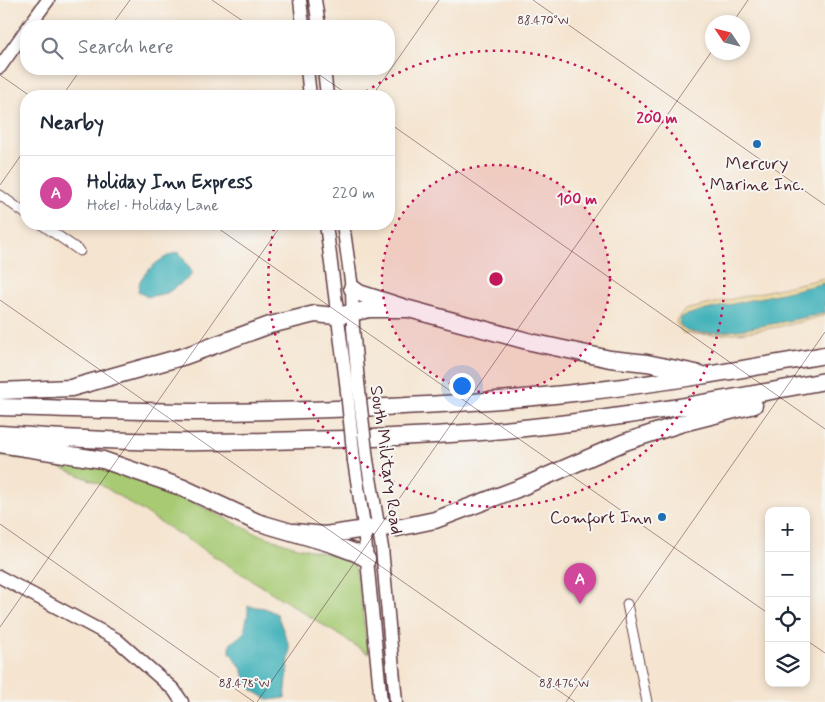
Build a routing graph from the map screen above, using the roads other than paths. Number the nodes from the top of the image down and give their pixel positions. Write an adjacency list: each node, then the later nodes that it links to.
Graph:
1 (48, 0): 5 (main road)
2 (300, 0): 6 (main road)
3 (314, 0): 7 (main road)
4 (322, 0): 8 (main road)
5 (33, 20)
6 (302, 20)
7 (319, 20)
8 (320, 20)
9 (20, 39): 10 (main road)
10 (0, 67)
11 (308, 75): 13 (main road)
12 (324, 75): 14 (main road)
13 (309, 90)
14 (326, 90)
15 (0, 195): 16 (street)
16 (20, 210)
17 (50, 230): 20 (street)
18 (327, 230): 23 (main road, South Military Road)
19 (344, 230): 21 (main road, South Military Road)
20 (80, 251)
21 (352, 288): 22 (highway); 23 (main road, South Military Road)
22 (409, 309): 23 (highway); 25 (highway)
23 (344, 314): 27 (main road, South Military Road); 29 (highway)
24 (825, 355): 25 (highway)
25 (708, 376): 30 (highway)
26 (825, 381): 31 (highway)
27 (352, 382): 33 (main road, South Military Road, bridge); 33 (main road, South Military Road, bridge)
28 (825, 387): 33 (highway)
29 (0, 391)
30 (0, 407)
31 (0, 434)
32 (0, 444): 34 (highway)
33 (372, 528): 34 (highway); 35 (main road, South Military Road); 40 (main road, South Military Road)
34 (294, 532): 35 (highway)
35 (367, 559): 39 (main road, South Military Road)
36 (0, 577): 38 (main road)
37 (627, 604): 41 (street)
38 (182, 702)
39 (381, 702)
40 (396, 702)
41 (647, 702)

